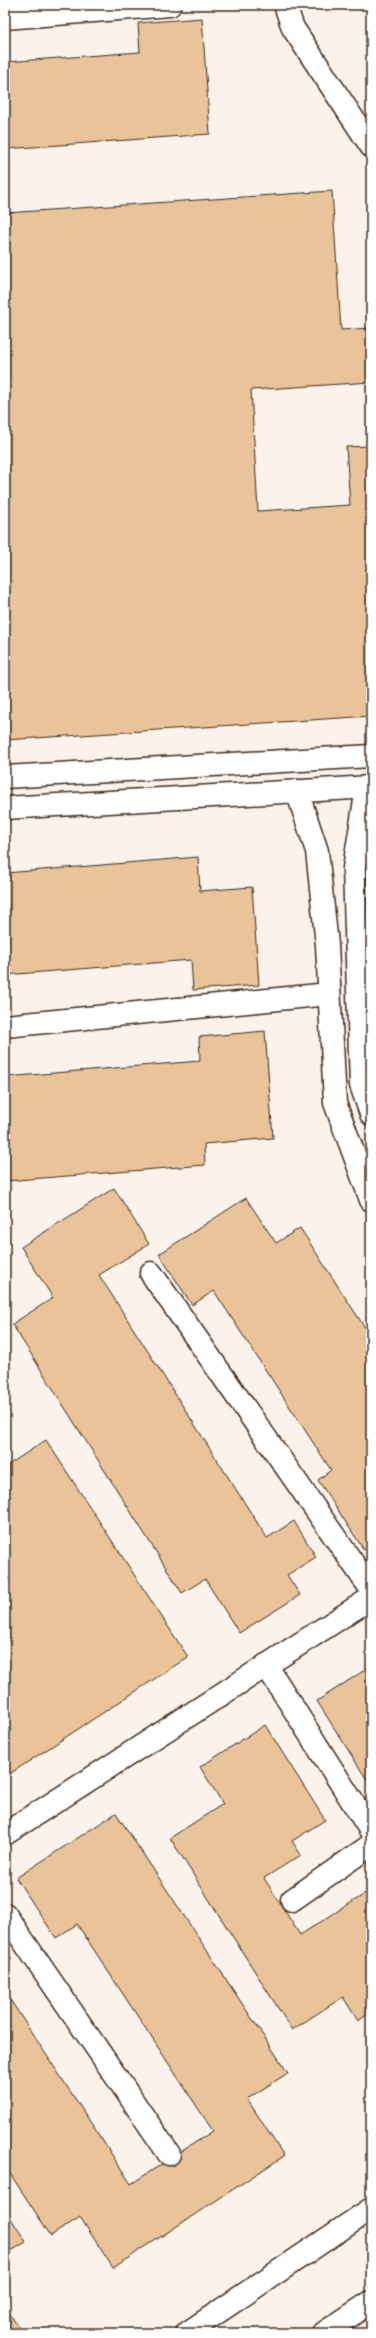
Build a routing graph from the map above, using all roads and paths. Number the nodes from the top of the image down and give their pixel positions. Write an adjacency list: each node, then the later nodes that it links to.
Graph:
1 (170, 5): 3 (street)
2 (285, 5): 4 (street)
3 (5, 18)
4 (371, 146)
5 (371, 756): 6 (street)
6 (5, 777)
7 (369, 787): 8 (street); 12 (street)
8 (297, 792): 9 (street); 10 (street)
9 (5, 808)
10 (329, 994): 11 (street); 13 (street)
11 (5, 1026)
12 (371, 1114)
13 (371, 1200)
14 (151, 1273): 15 (street)
15 (371, 1589)
16 (371, 1598): 17 (street)
17 (266, 1665): 18 (street); 19 (street)
18 (371, 1830)
19 (5, 1834)
20 (371, 1845): 21 (street)
21 (292, 1900)
22 (5, 1914): 23 (street)
23 (169, 2154)
24 (371, 2209): 26 (street)
25 (371, 2302): 27 (street)
26 (187, 2333)
27 (324, 2333)

